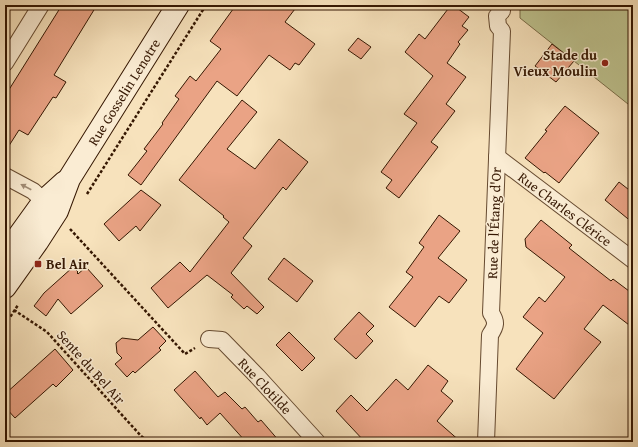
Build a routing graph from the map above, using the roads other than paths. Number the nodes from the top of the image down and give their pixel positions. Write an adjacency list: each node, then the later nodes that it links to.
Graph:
1 (40, 5): 4 (street)
2 (178, 5): 7 (main road, Rue Gosselin Lenotre)
3 (502, 5): 5 (street, Rue de l'Étang d'Or)
4 (5, 63)
5 (497, 157): 11 (street, Rue Charles Clérice); 15 (street, Rue de l'Étang d'Or)
6 (5, 176): 8 (street, one-way to 6)
7 (69, 179): 8 (main road, Rue Gosselin Lenotre); 9 (main road, Rue Gosselin Lenotre)
8 (44, 202): 9 (street); 10 (main road, Rue Gosselin Lenotre)
9 (37, 242): 12 (main road, Rue Gosselin Lenotre)
10 (5, 255)
11 (633, 260)
12 (5, 287)
13 (209, 339): 14 (street, Rue Clotilde)
14 (317, 442)
15 (486, 442)

